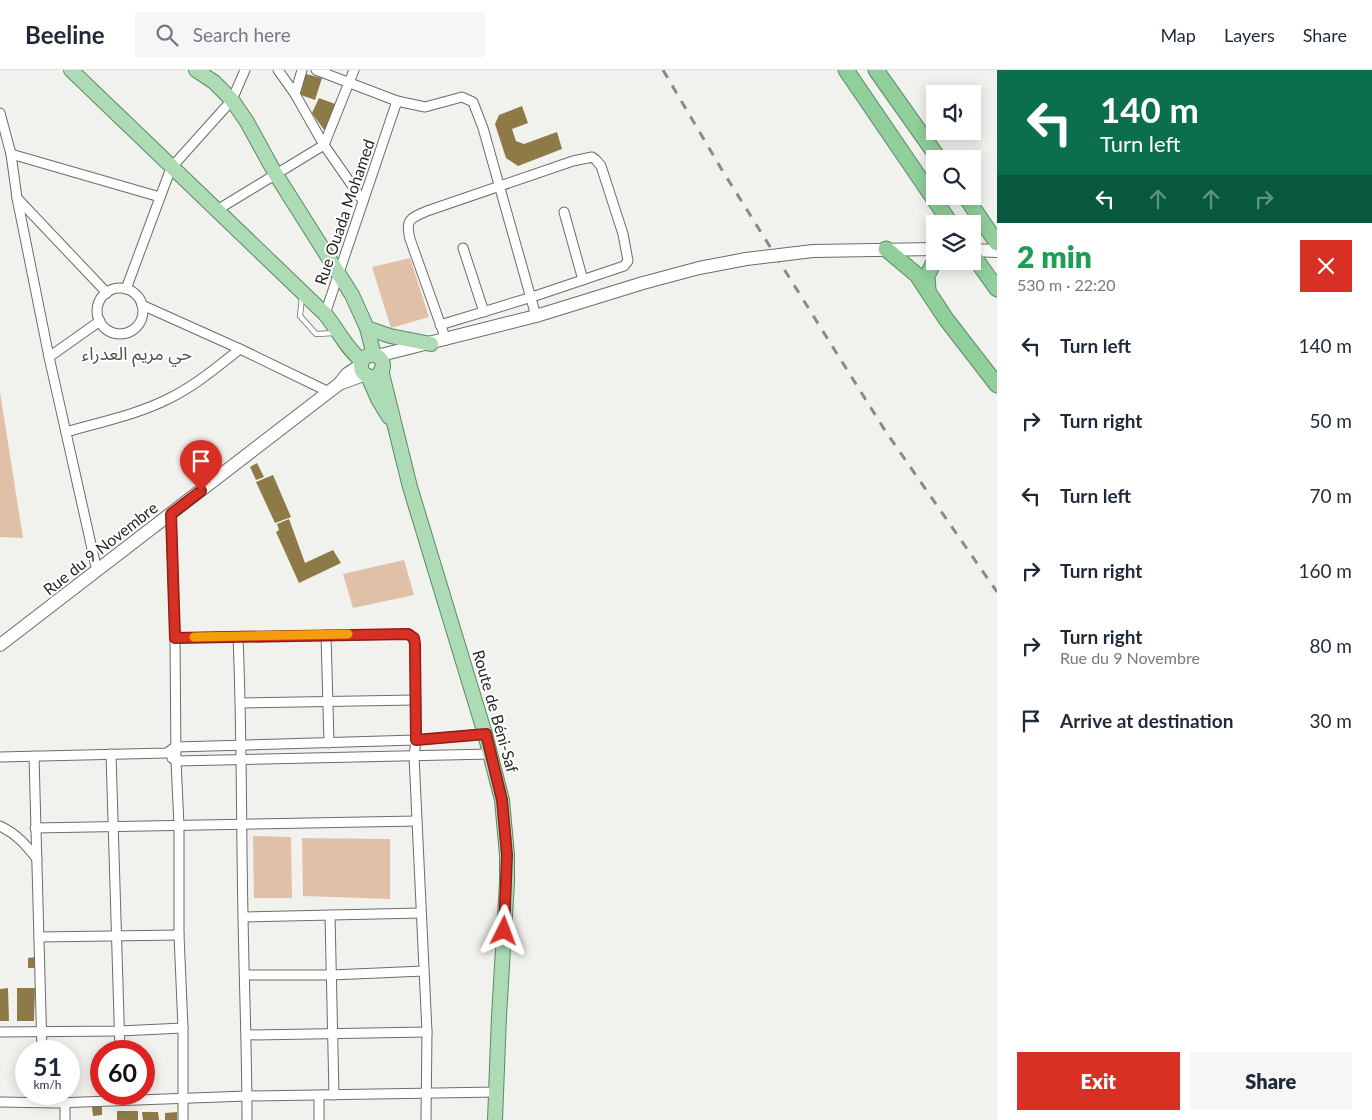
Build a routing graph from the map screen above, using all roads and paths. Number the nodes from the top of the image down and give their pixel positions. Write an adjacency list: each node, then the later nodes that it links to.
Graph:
1 (71, 70): 18 (main road)
2 (196, 70): 12 (main road)
3 (245, 70): 12 (street)
4 (278, 70): 11 (street)
5 (302, 70): 11 (street)
6 (316, 70): 10 (street)
7 (354, 70): 10 (street)
8 (846, 70): 27 (highway)
9 (876, 70): 16 (highway)
10 (350, 83): 13 (street); 15 (street)
11 (295, 94): 15 (street)
12 (232, 100): 18 (street); 19 (main road)
13 (397, 101): 20 (street); 23 (street, Rue Ouada Mohamed)
14 (0, 113): 17 (street)
15 (324, 145): 19 (street); 23 (street)
16 (933, 150)
17 (11, 154): 21 (street); 22 (street)
18 (171, 168): 21 (street); 25 (main road)
19 (275, 173): 25 (street); 36 (main road)
20 (499, 186): 37 (street); 43 (street); 49 (street)
21 (160, 197): 38 (street)
22 (17, 198): 41 (street); 55 (street)
23 (362, 201): 36 (street, Rue Ouada Mohamed)
24 (971, 205): 28 (highway)
25 (217, 210): 42 (main road)
26 (564, 212): 37 (street)
27 (945, 215)
28 (997, 243)
29 (463, 248): 45 (street)
30 (886, 249): 31 (main road); 40 (highway); 47 (main road, bridge)
31 (926, 249)
32 (981, 250): 33 (main road)
33 (997, 251)
34 (981, 267): 39 (highway)
35 (930, 270): 40 (highway)
36 (339, 274): 46 (street, Rue Ouada Mohamed); 50 (main road)
37 (583, 280): 43 (street)
38 (126, 289): 41 (street); 44 (street)
39 (997, 289)
40 (928, 290): 57 (highway)
41 (107, 293): 48 (street)
42 (303, 293): 46 (main road); 51 (lane)
43 (532, 297): 45 (street); 47 (street)
44 (142, 305): 48 (street); 54 (street)
45 (484, 312): 49 (street)
46 (325, 314): 51 (main road)
47 (536, 316): 52 (main road)
48 (100, 321): 55 (street)
49 (440, 325): 52 (street)
50 (367, 328): 53 (main road); 56 (main road)
51 (339, 333): 56 (main road)
52 (446, 340): 53 (main road)
53 (431, 344): 56 (main road, Rue du 9 Novembre)
54 (240, 349): 58 (street); 59 (street)
55 (49, 357): 59 (street)
56 (371, 366): 58 (main road, Rue du 9 Novembre); 69 (main road, Route de Béni-Saf)
57 (997, 385)
58 (334, 388): 60 (main road, Rue du 9 Novembre)
59 (66, 432): 61 (street)
60 (171, 514): 61 (main road, Rue du 9 Novembre); 64 (street)
61 (96, 571): 65 (main road, Rue du 9 Novembre)
62 (326, 635): 63 (street); 66 (street); 67 (street)
63 (238, 637): 64 (street); 68 (street)
64 (175, 638): 73 (street)
65 (0, 645)
66 (415, 700): 67 (street); 70 (street)
67 (328, 702): 68 (street); 71 (street)
68 (241, 703): 72 (street)
69 (486, 734): 70 (street); 76 (main road, Route de Béni-Saf)
70 (416, 740): 71 (street); 78 (street)
71 (329, 742): 72 (street)
72 (240, 744): 73 (street); 80 (street)
73 (175, 747): 74 (street); 81 (street)
74 (167, 753): 75 (street); 81 (street)
75 (111, 754): 77 (street); 85 (street)
76 (491, 754): 78 (street); 116 (main road, Route de Béni-Saf)
77 (34, 756): 79 (street); 87 (street)
78 (414, 756): 80 (street); 82 (street)
79 (0, 757)
80 (240, 760): 81 (street); 83 (street)
81 (176, 761): 86 (street)
82 (417, 821): 83 (street); 89 (street)
83 (241, 823): 86 (street); 91 (street)
84 (0, 826): 88 (street)
85 (113, 826): 86 (street); 87 (street); 93 (street)
86 (179, 826): 92 (street)
87 (35, 828): 88 (street)
88 (37, 859): 94 (street)
89 (421, 913): 90 (street); 95 (street)
90 (330, 915): 91 (street); 97 (street)
91 (243, 917): 96 (street)
92 (180, 935): 93 (street); 98 (street)
93 (117, 936): 94 (street); 99 (street)
94 (39, 938): 101 (street)
95 (424, 971): 97 (street); 102 (street)
96 (246, 975): 97 (street); 104 (street)
97 (331, 975): 103 (street)
98 (183, 1028): 99 (street); 112 (street)
99 (119, 1031): 101 (street); 106 (street)
100 (0, 1032): 101 (street)
101 (42, 1032): 105 (street)
102 (426, 1032): 103 (street); 107 (street)
103 (333, 1033): 104 (street); 108 (street)
104 (247, 1035): 109 (street)
105 (42, 1040)
106 (119, 1040)
107 (426, 1092): 108 (street); 116 (street); 121 (street)
108 (334, 1095): 110 (street)
109 (247, 1096): 110 (street); 112 (street); 119 (street)
110 (319, 1096): 120 (street)
111 (155, 1099): 112 (street)
112 (183, 1099): 118 (street)
113 (15, 1101): 114 (street)
114 (0, 1102)
115 (65, 1105): 117 (street)
116 (495, 1110)
117 (65, 1120)
118 (184, 1120)
119 (247, 1120)
120 (320, 1120)
121 (426, 1120)

